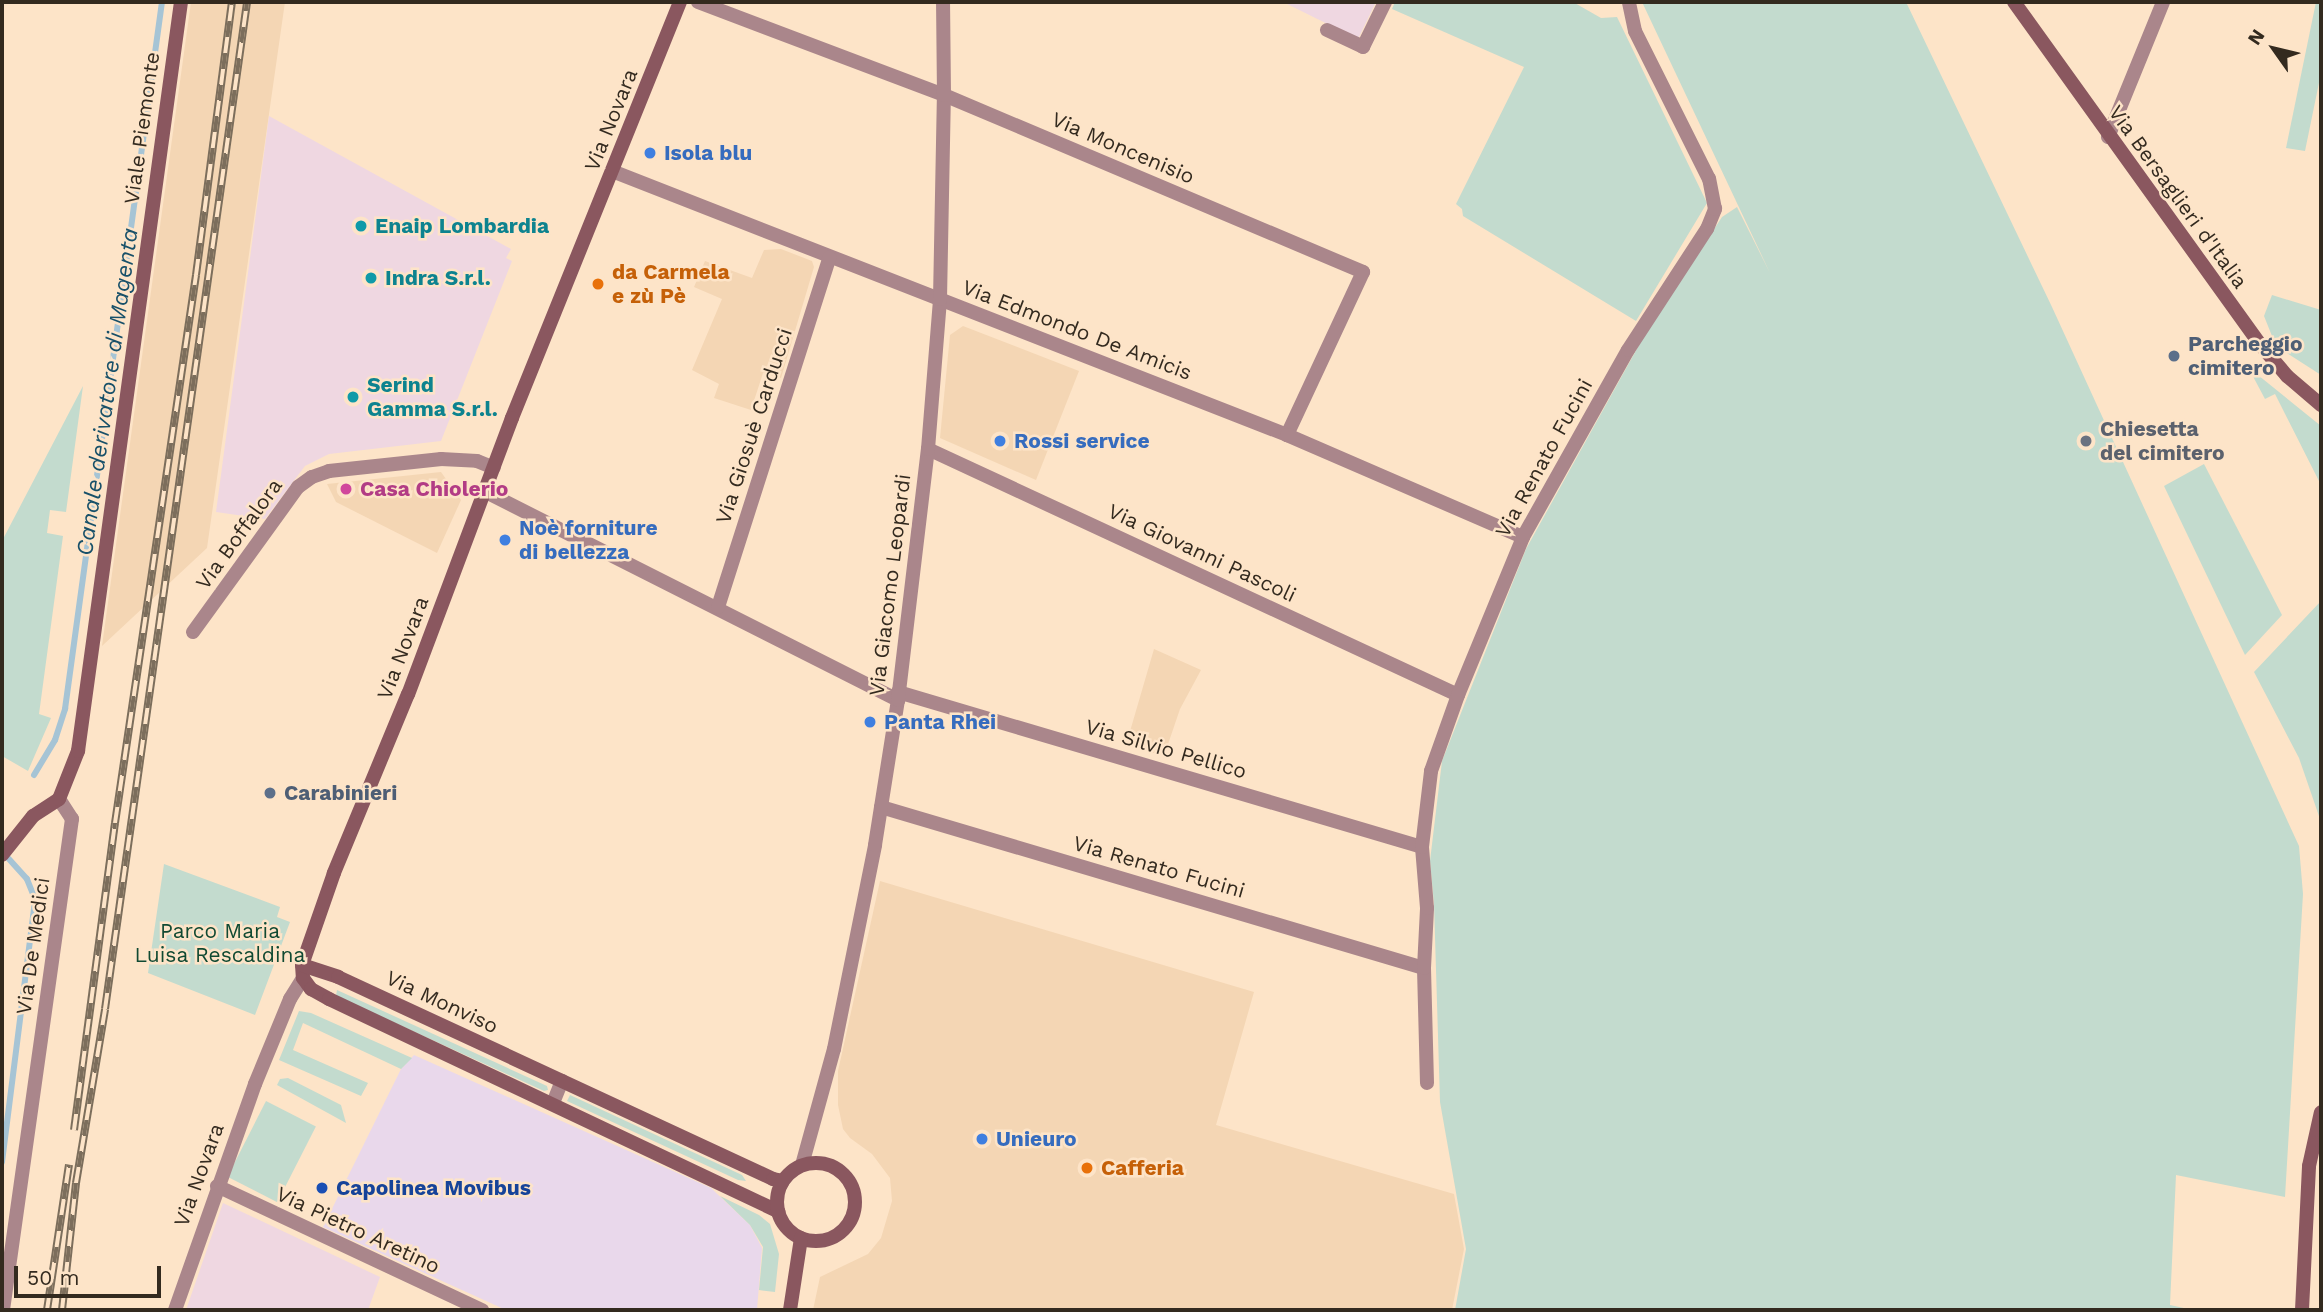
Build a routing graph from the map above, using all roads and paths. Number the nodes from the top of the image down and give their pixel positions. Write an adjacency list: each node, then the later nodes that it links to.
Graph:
1 (181, 2): 25 (street, Viale Piemonte)
2 (680, 2): 12 (street, Via Novara)
3 (698, 2): 10 (street, Via Moncenisio)
4 (943, 2): 10 (street, Via Giacomo Leopardi)
5 (1385, 2): 9 (street)
6 (1629, 2): 20 (street, Via Renato Fucini)
7 (2014, 2): 11 (street, Via Bersaglieri d'Italia)
8 (2163, 2): 11 (street)
9 (1327, 30)
10 (944, 95): 14 (street, Via Giacomo Leopardi); 16 (street, Via Moncenisio)
11 (2108, 137): 15 (street, Via Bersaglieri d'Italia)
12 (612, 171): 13 (street, Via Edmondo De Amicis); 18 (street, Via Novara)
13 (830, 257): 14 (street, Via Edmondo De Amicis); 21 (street, Via Giosuè Carducci)
14 (940, 299): 16 (street, Via Edmondo De Amicis); 17 (street, Via Giacomo Leopardi)
15 (2321, 405)
16 (1287, 435): 20 (street, Via Edmondo De Amicis)
17 (928, 449): 23 (street, Via Giovanni Pascoli); 24 (street, Via Giacomo Leopardi)
18 (494, 468): 19 (street, Via Novara); 22 (street, Via Boffalora)
19 (486, 492): 21 (street, Via Silvio Pellico); 30 (street, Via Novara)
20 (1523, 537): 23 (street, Via Renato Fucini)
21 (718, 607): 24 (street, Via Silvio Pellico)
22 (192, 632)
23 (1458, 695): 27 (street, Via Renato Fucini)
24 (898, 696): 26 (street, Via Giacomo Leopardi); 27 (street, Via Silvio Pellico)
25 (59, 799): 28 (street); 40 (street, Via De Medici)
26 (881, 807): 29 (street, Via Renato Fucini); 35 (street, Via Giacomo Leopardi)
27 (1422, 847): 29 (street, Via Renato Fucini)
28 (2, 855)
29 (1424, 968): 32 (street, Via Renato Fucini)
30 (302, 971): 31 (street, Via Monviso); 33 (street); 37 (street, Via Novara)
31 (562, 1081): 33 (street); 36 (street, Via Monviso)
32 (1427, 1083)
33 (552, 1103): 38 (street)
34 (2321, 1112): 44 (street)
35 (802, 1165): 36 (street); 39 (street)
36 (783, 1181): 38 (street)
37 (216, 1186): 41 (street, Via Novara); 42 (street, Via Pietro Aretino)
38 (778, 1211): 39 (street)
39 (801, 1238): 43 (street)
40 (3, 1310)
41 (174, 1310)
42 (482, 1310)
43 (790, 1310)
44 (2302, 1310)

